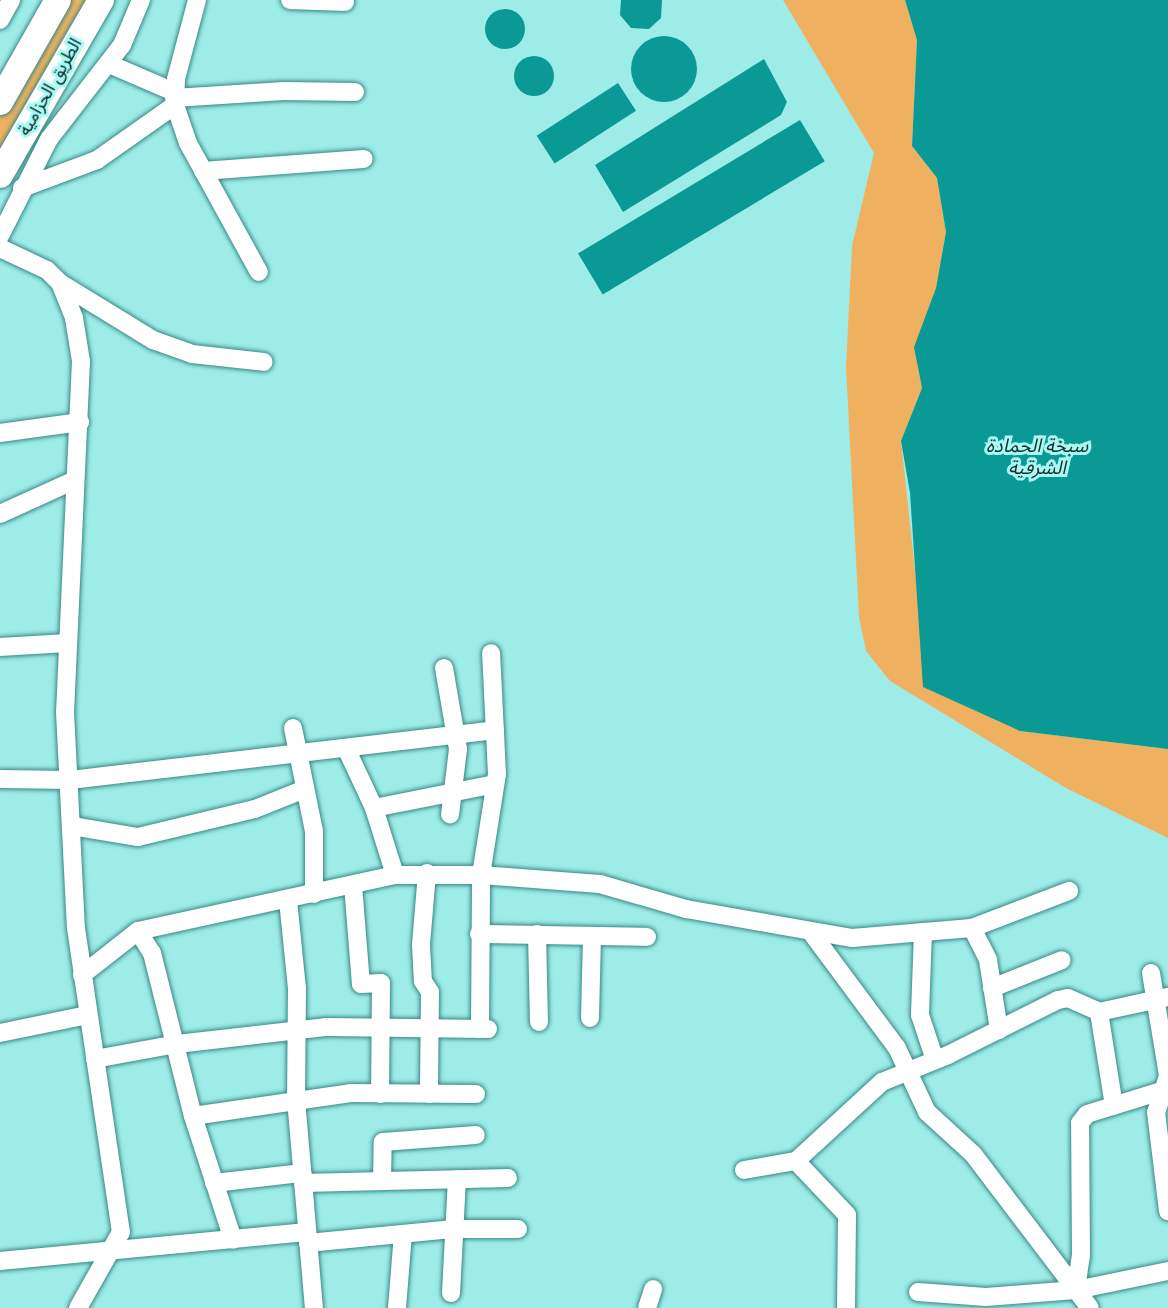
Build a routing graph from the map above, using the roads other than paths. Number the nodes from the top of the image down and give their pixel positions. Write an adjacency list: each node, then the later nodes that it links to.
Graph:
1 (10, 0): 8 (street)
2 (58, 0): 12 (highway, الطريق الحزامية)
3 (101, 0): 15 (highway, الطريق الحزامية)
4 (141, 0): 9 (street)
5 (197, 0): 11 (street)
6 (290, 0): 7 (street)
7 (345, 2)
8 (0, 20)
9 (109, 64): 11 (street); 15 (street)
10 (355, 92): 11 (street)
11 (174, 98): 14 (street); 15 (street)
12 (0, 102)
13 (364, 159): 14 (street)
14 (202, 171): 18 (street)
15 (11, 181): 16 (street)
16 (0, 236)
17 (0, 248): 19 (street)
18 (259, 272)
19 (60, 283): 20 (street); 21 (street)
20 (264, 362)
21 (80, 422): 22 (street); 23 (street)
22 (0, 433)
23 (75, 480): 24 (street); 25 (street)
24 (0, 514)
25 (66, 643): 26 (street); 35 (street)
26 (0, 647)
27 (491, 653): 30 (street)
28 (444, 668): 31 (street)
29 (293, 728): 33 (street)
30 (495, 730): 31 (street); 36 (street)
31 (457, 735): 32 (street); 38 (street)
32 (346, 748): 33 (street); 39 (street)
33 (296, 754): 35 (street); 37 (street)
34 (0, 779): 35 (street)
35 (70, 780): 41 (street)
36 (495, 784): 38 (street); 43 (street)
37 (305, 789): 41 (street); 47 (street)
38 (453, 793): 39 (street); 40 (street)
39 (374, 808): 44 (street)
40 (450, 815)
41 (72, 826): 59 (street)
42 (427, 873): 43 (street); 44 (street); 67 (street)
43 (481, 875): 52 (street); 54 (street)
44 (396, 876): 45 (street)
45 (353, 885): 47 (street); 66 (street)
46 (1069, 891): 49 (street)
47 (314, 894): 48 (street)
48 (288, 900): 50 (street); 68 (street)
49 (972, 928): 51 (street); 60 (street)
50 (138, 931): 59 (street); 71 (street)
51 (923, 932): 54 (street); 73 (street)
52 (479, 934): 53 (street); 67 (street)
53 (537, 934): 55 (street); 65 (street)
54 (813, 935): 74 (street)
55 (592, 936): 56 (street); 64 (street)
56 (647, 937)
57 (1062, 960): 60 (street)
58 (1152, 973): 61 (street)
59 (82, 975): 63 (street)
60 (992, 988): 69 (street)
61 (1162, 999): 62 (street); 75 (street)
62 (1099, 1012): 69 (street); 80 (street)
63 (88, 1015): 70 (street); 72 (street)
64 (590, 1018)
65 (539, 1022)
66 (380, 1028): 67 (street); 68 (street); 76 (street)
67 (429, 1028): 77 (street)
68 (298, 1030): 71 (street); 79 (street)
69 (999, 1030): 73 (street)
70 (0, 1033)
71 (177, 1044): 72 (street); 81 (street)
72 (94, 1059): 96 (street)
73 (935, 1060): 74 (street)
74 (906, 1069): 83 (street); 100 (street)
75 (1165, 1090): 80 (street); 90 (street)
76 (380, 1094): 77 (street); 79 (street)
77 (429, 1094): 78 (street)
78 (476, 1094)
79 (296, 1099): 81 (street); 85 (street)
80 (1114, 1106): 100 (street)
81 (193, 1116): 89 (street)
82 (476, 1135): 88 (street)
83 (796, 1161): 84 (street); 108 (street)
84 (744, 1170)
85 (302, 1178): 88 (street); 89 (street); 94 (street)
86 (508, 1178): 87 (street)
87 (457, 1179): 88 (street); 91 (street)
88 (382, 1181)
89 (214, 1182): 95 (street)
90 (1168, 1211)
91 (454, 1229): 92 (street); 93 (street); 102 (street)
92 (518, 1229)
93 (403, 1234): 94 (street); 106 (street)
94 (307, 1237): 95 (street); 105 (street)
95 (233, 1240): 96 (street)
96 (113, 1253): 97 (street); 104 (street)
97 (0, 1261)
98 (1168, 1271): 100 (street)
99 (653, 1289): 107 (street)
100 (1076, 1290): 103 (street); 109 (street)
101 (918, 1292): 103 (street)
102 (451, 1293)
103 (958, 1301)
104 (78, 1308)
105 (314, 1308)
106 (397, 1308)
107 (647, 1308)
108 (846, 1308)
109 (1090, 1308)

